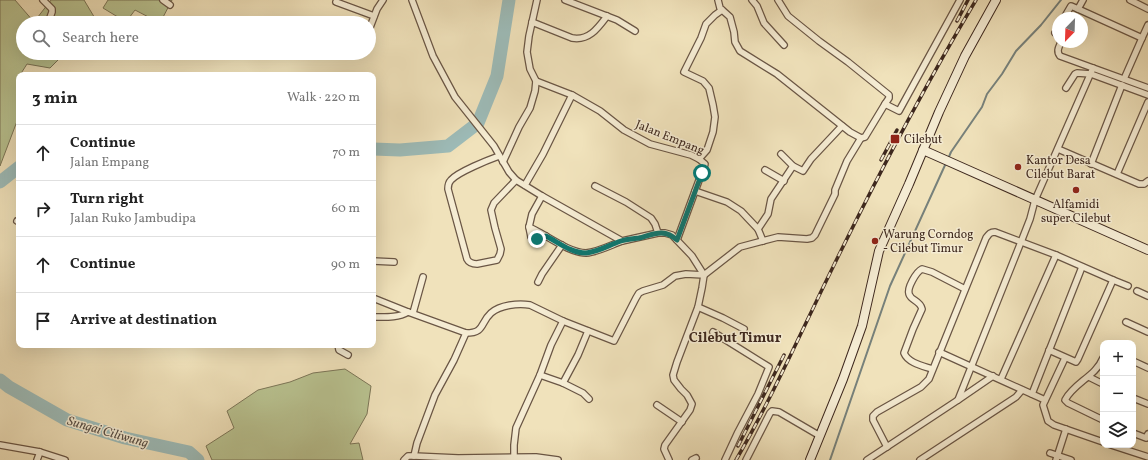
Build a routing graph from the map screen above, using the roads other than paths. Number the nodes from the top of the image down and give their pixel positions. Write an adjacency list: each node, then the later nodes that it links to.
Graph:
1 (43, 0): 20 (street)
2 (163, 0): 15 (street)
3 (383, 0): 21 (street)
4 (412, 0): 44 (street)
5 (537, 0): 23 (street)
6 (565, 0): 22 (street)
7 (718, 0): 18 (street)
8 (752, 0): 27 (street)
9 (778, 0): 38 (street)
10 (960, 0): 38 (street)
11 (996, 0): 42 (main road)
12 (1083, 0): 16 (street)
13 (1130, 0): 17 (street)
14 (336, 2): 21 (street)
15 (170, 5)
16 (1078, 9): 19 (street); 26 (street)
17 (1148, 9)
18 (722, 10): 39 (street); 45 (street)
19 (1068, 12)
20 (51, 16)
21 (374, 16)
22 (607, 16): 23 (street); 25 (street)
23 (532, 22): 31 (street)
24 (1148, 25): 26 (street)
25 (635, 31)
26 (1142, 38): 30 (street)
27 (784, 45)
28 (1058, 48): 29 (street)
29 (1092, 71): 30 (street); 32 (street); 33 (street); 41 (street)
30 (1124, 79): 34 (street)
31 (536, 81): 35 (street, Jalan Empang); 46 (street)
32 (1122, 85): 36 (street); 47 (street)
33 (1066, 88)
34 (1148, 88)
35 (572, 95): 45 (street, Jalan Empang); 54 (street)
36 (1148, 95)
37 (1148, 102): 50 (street)
38 (885, 104): 40 (street)
39 (842, 126): 40 (street); 48 (street)
40 (860, 138): 63 (street)
41 (1058, 149): 47 (street); 58 (street)
42 (923, 150): 58 (main road); 118 (main road)
43 (781, 154): 48 (street)
44 (499, 156): 46 (street); 51 (street)
45 (699, 159): 56 (street, Jalan Empang)
46 (503, 162): 51 (street)
47 (1091, 164): 50 (street)
48 (793, 166): 52 (street)
49 (765, 170): 52 (street)
50 (1117, 174): 53 (street)
51 (516, 180): 54 (street)
52 (784, 181): 59 (street)
53 (1148, 181)
54 (525, 185): 57 (street)
55 (595, 186): 60 (street)
56 (695, 191): 59 (street); 61 (street, Jalan Empang)
57 (542, 196): 62 (street); 65 (street)
58 (1035, 200): 64 (street); 66 (main road)
59 (758, 230): 63 (street)
60 (658, 233): 61 (street); 62 (street)
61 (677, 240): 71 (street)
62 (622, 241): 65 (street)
63 (763, 241): 71 (street)
64 (1022, 242): 67 (street); 76 (street); 97 (street)
65 (562, 245): 74 (street)
66 (1148, 250)
67 (1056, 255): 70 (street); 103 (street)
68 (376, 261): 69 (street)
69 (394, 262)
70 (1082, 267): 73 (street); 91 (street)
71 (704, 275): 80 (street); 86 (street)
72 (422, 277): 81 (street)
73 (1113, 280): 75 (street); 94 (street)
74 (538, 282)
75 (1128, 286)
76 (965, 288): 92 (street); 99 (street)
77 (1137, 291): 78 (street)
78 (1148, 296)
79 (376, 299): 81 (street)
80 (698, 307): 85 (street); 115 (street)
81 (411, 312): 82 (street); 89 (street)
82 (376, 317)
83 (562, 321): 86 (street); 89 (street); 100 (street)
84 (1126, 322): 88 (street)
85 (744, 329)
86 (588, 331): 105 (street)
87 (713, 332): 136 (street)
88 (1148, 332)
89 (466, 333): 126 (street)
90 (338, 348): 93 (street)
91 (1049, 350): 94 (street); 107 (street)
92 (939, 352): 97 (street); 99 (street)
93 (348, 355)
94 (1066, 358): 111 (street)
95 (1136, 362): 98 (street)
96 (1100, 365): 102 (street)
97 (972, 366): 101 (street); 110 (street)
98 (1148, 368)
99 (932, 369): 122 (street)
100 (540, 375): 105 (street); 127 (street)
101 (993, 376): 103 (street); 110 (street)
102 (1089, 377): 104 (street); 114 (street)
103 (1001, 379): 106 (street)
104 (1100, 382)
105 (563, 383): 108 (street)
106 (1022, 390): 107 (street); 140 (street)
107 (1032, 394): 111 (street)
108 (589, 399)
109 (1136, 399): 112 (street)
110 (958, 400): 122 (street)
111 (1045, 400): 116 (street)
112 (1148, 404)
113 (657, 405): 115 (street)
114 (1100, 419)
115 (682, 422): 135 (street)
116 (1066, 429): 120 (street); 129 (street)
117 (1136, 434): 119 (street)
118 (820, 436): 137 (street); 138 (main road)
119 (1147, 437)
120 (1100, 441)
121 (0, 445): 124 (street)
122 (887, 447): 139 (street)
123 (1120, 448): 128 (street)
124 (40, 452): 131 (street); 132 (street)
125 (1050, 452): 129 (street)
126 (414, 456): 130 (street); 133 (street)
127 (514, 457): 130 (street); 134 (street)
128 (1148, 457)
129 (1057, 458): 141 (street)
130 (503, 459)
131 (37, 460)
132 (65, 460)
133 (404, 460)
134 (558, 460)
135 (668, 460)
136 (725, 460)
137 (746, 460)
138 (810, 460)
139 (867, 460)
140 (920, 460)
141 (1071, 460)

